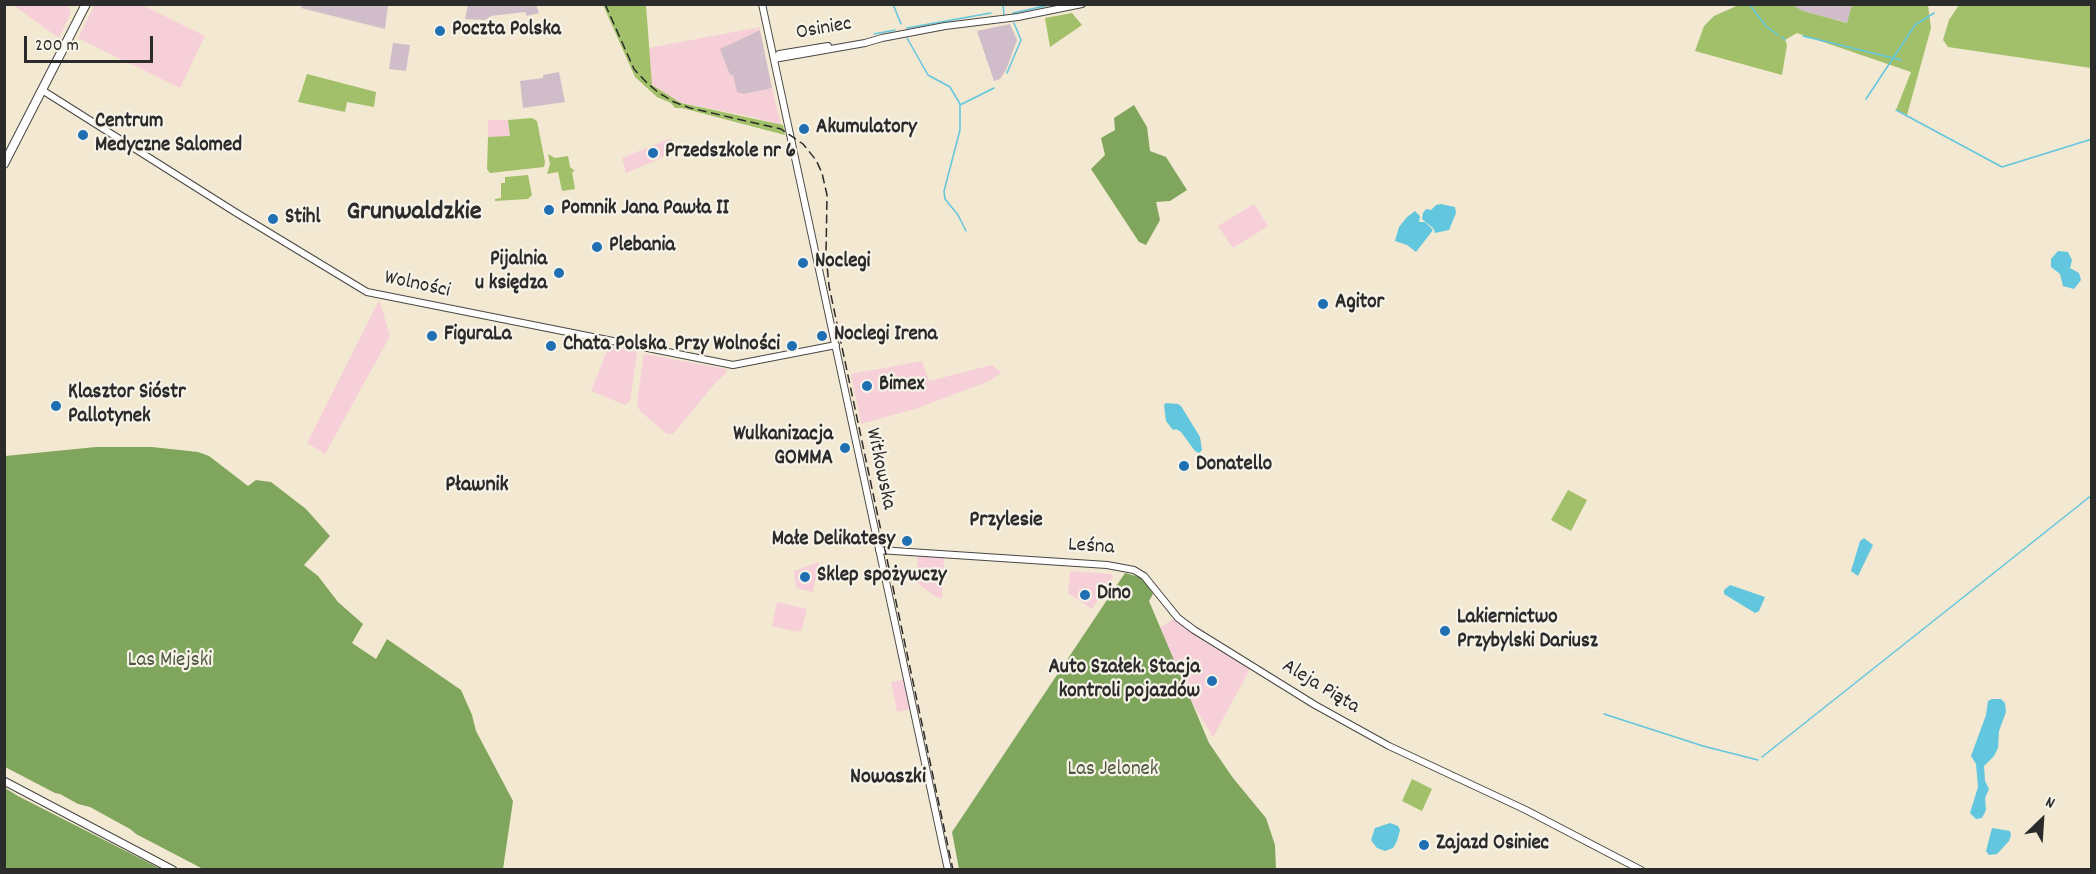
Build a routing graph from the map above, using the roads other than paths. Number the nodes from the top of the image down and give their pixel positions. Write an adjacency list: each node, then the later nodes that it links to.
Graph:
1 (762, 4): 4 (street, Witkowska)
2 (1082, 4): 4 (street, Osiniec)
3 (83, 7): 5 (main road)
4 (774, 57): 7 (street, Witkowska)
5 (42, 90): 6 (main road); 7 (street, Wolności)
6 (4, 164)
7 (836, 345): 8 (street, Witkowska)
8 (879, 550): 9 (street, Leśna); 14 (street, Witkowska)
9 (1150, 584): 15 (street, Aleja Piąta)
10 (4, 781): 11 (main road)
11 (152, 858): 12 (main road); 13 (main road)
12 (173, 870)
13 (178, 870)
14 (948, 870)
15 (1641, 870)

